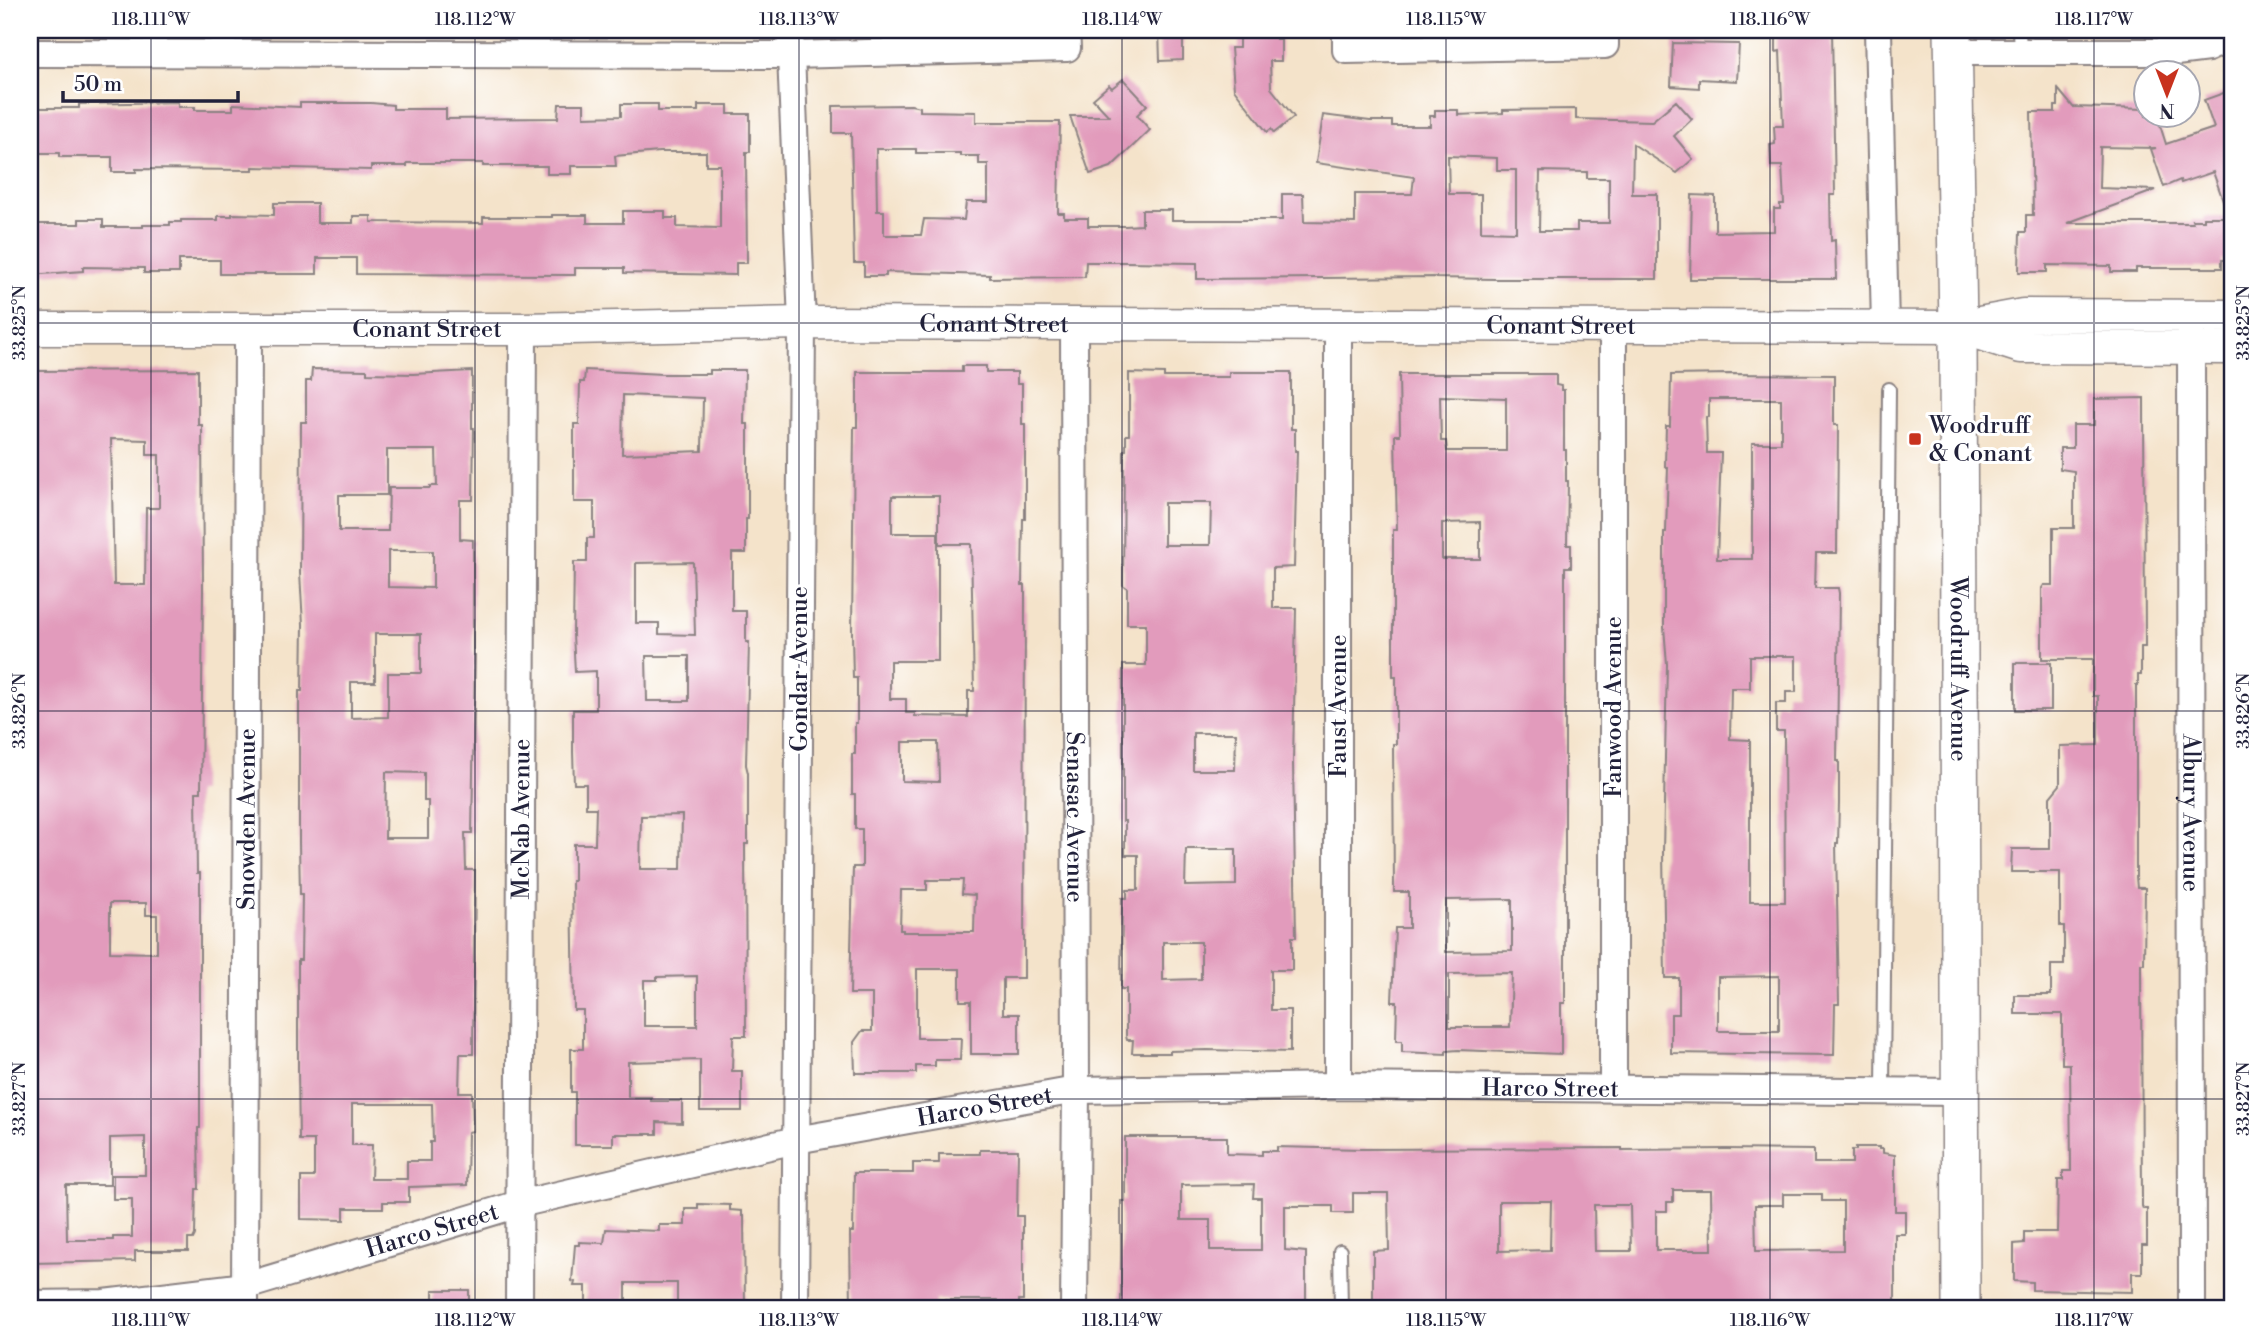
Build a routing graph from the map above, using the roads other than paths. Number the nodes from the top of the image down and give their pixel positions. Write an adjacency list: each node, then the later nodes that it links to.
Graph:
1 (1346, 30): 2 (street)
2 (1605, 30)
3 (1878, 30): 16 (street)
4 (2232, 36): 7 (street)
5 (1067, 39): 8 (street)
6 (1953, 41): 7 (street); 17 (main road, Woodruff Avenue)
7 (2020, 41)
8 (790, 43): 9 (street); 12 (street, Gondar Avenue)
9 (30, 53)
10 (2191, 316): 11 (street, Conant Street); 17 (street, Conant Street); 21 (street, Albury Avenue)
11 (2232, 316)
12 (802, 323): 13 (street, Conant Street); 20 (street, Conant Street); 29 (street, Gondar Avenue)
13 (1074, 325): 14 (street, Conant Street); 26 (street, Senasac Avenue)
14 (1338, 325): 15 (street, Conant Street); 24 (street, Faust Avenue)
15 (1613, 326): 16 (street, Conant Street); 25 (street, Fanwood Avenue)
16 (1885, 326): 17 (street, Conant Street)
17 (1958, 327): 21 (street, Conant Street); 28 (main road, Woodruff Avenue)
18 (30, 329): 19 (street, Conant Street)
19 (248, 329): 20 (street, Conant Street); 32 (street, Snowden Avenue)
20 (523, 329): 30 (street, McNab Avenue)
21 (2192, 348): 22 (street, Conant Street); 39 (street, Albury Avenue)
22 (2232, 348)
23 (1889, 389): 27 (lane)
24 (1338, 1086): 25 (street, Harco Street); 26 (street, Harco Street)
25 (1613, 1088): 27 (street, Harco Street)
26 (1076, 1090): 29 (street, Harco Street); 36 (street, Senasac Avenue)
27 (1883, 1091): 28 (street, Harco Street)
28 (1961, 1091): 38 (main road, Woodruff Avenue)
29 (796, 1140): 30 (street, Harco Street); 35 (street, Gondar Avenue)
30 (519, 1204): 32 (street, Harco Street); 34 (street, McNab Avenue)
31 (1340, 1251): 37 (lane)
32 (246, 1298): 33 (street, Harco Street)
33 (30, 1304)
34 (519, 1309)
35 (795, 1309)
36 (1074, 1309)
37 (1341, 1309)
38 (1961, 1309)
39 (2192, 1309)

